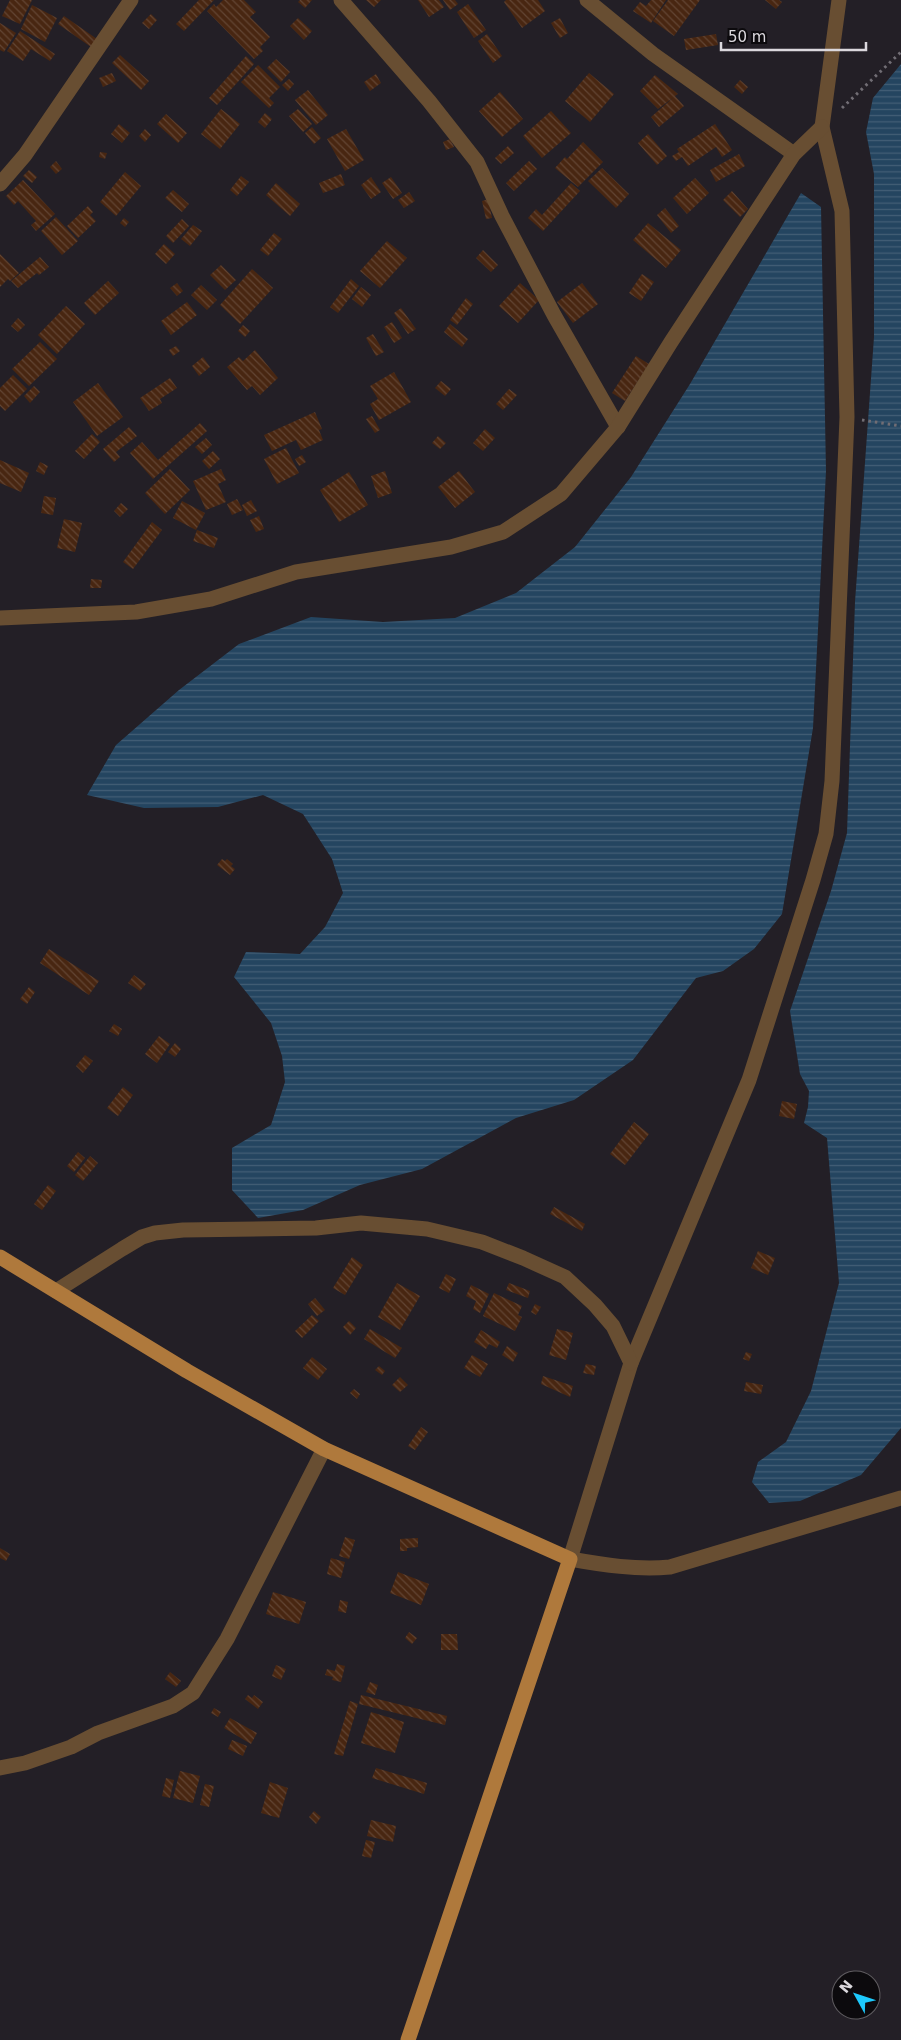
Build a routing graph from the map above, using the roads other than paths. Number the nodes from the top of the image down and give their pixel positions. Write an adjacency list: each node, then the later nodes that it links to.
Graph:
1 (131, 0): 7 (street)
2 (341, 0): 8 (street)
3 (587, 0): 6 (street)
4 (839, 0): 5 (street)
5 (822, 127): 6 (street); 12 (street)
6 (794, 154): 8 (street)
7 (0, 184)
8 (618, 427): 9 (street)
9 (0, 618)
10 (0, 1256): 11 (main road)
11 (56, 1291): 12 (street); 13 (main road)
12 (631, 1363): 15 (street)
13 (324, 1449): 15 (main road); 16 (street)
14 (901, 1498): 15 (street)
15 (570, 1559): 17 (main road)
16 (0, 1768)
17 (408, 2040)

